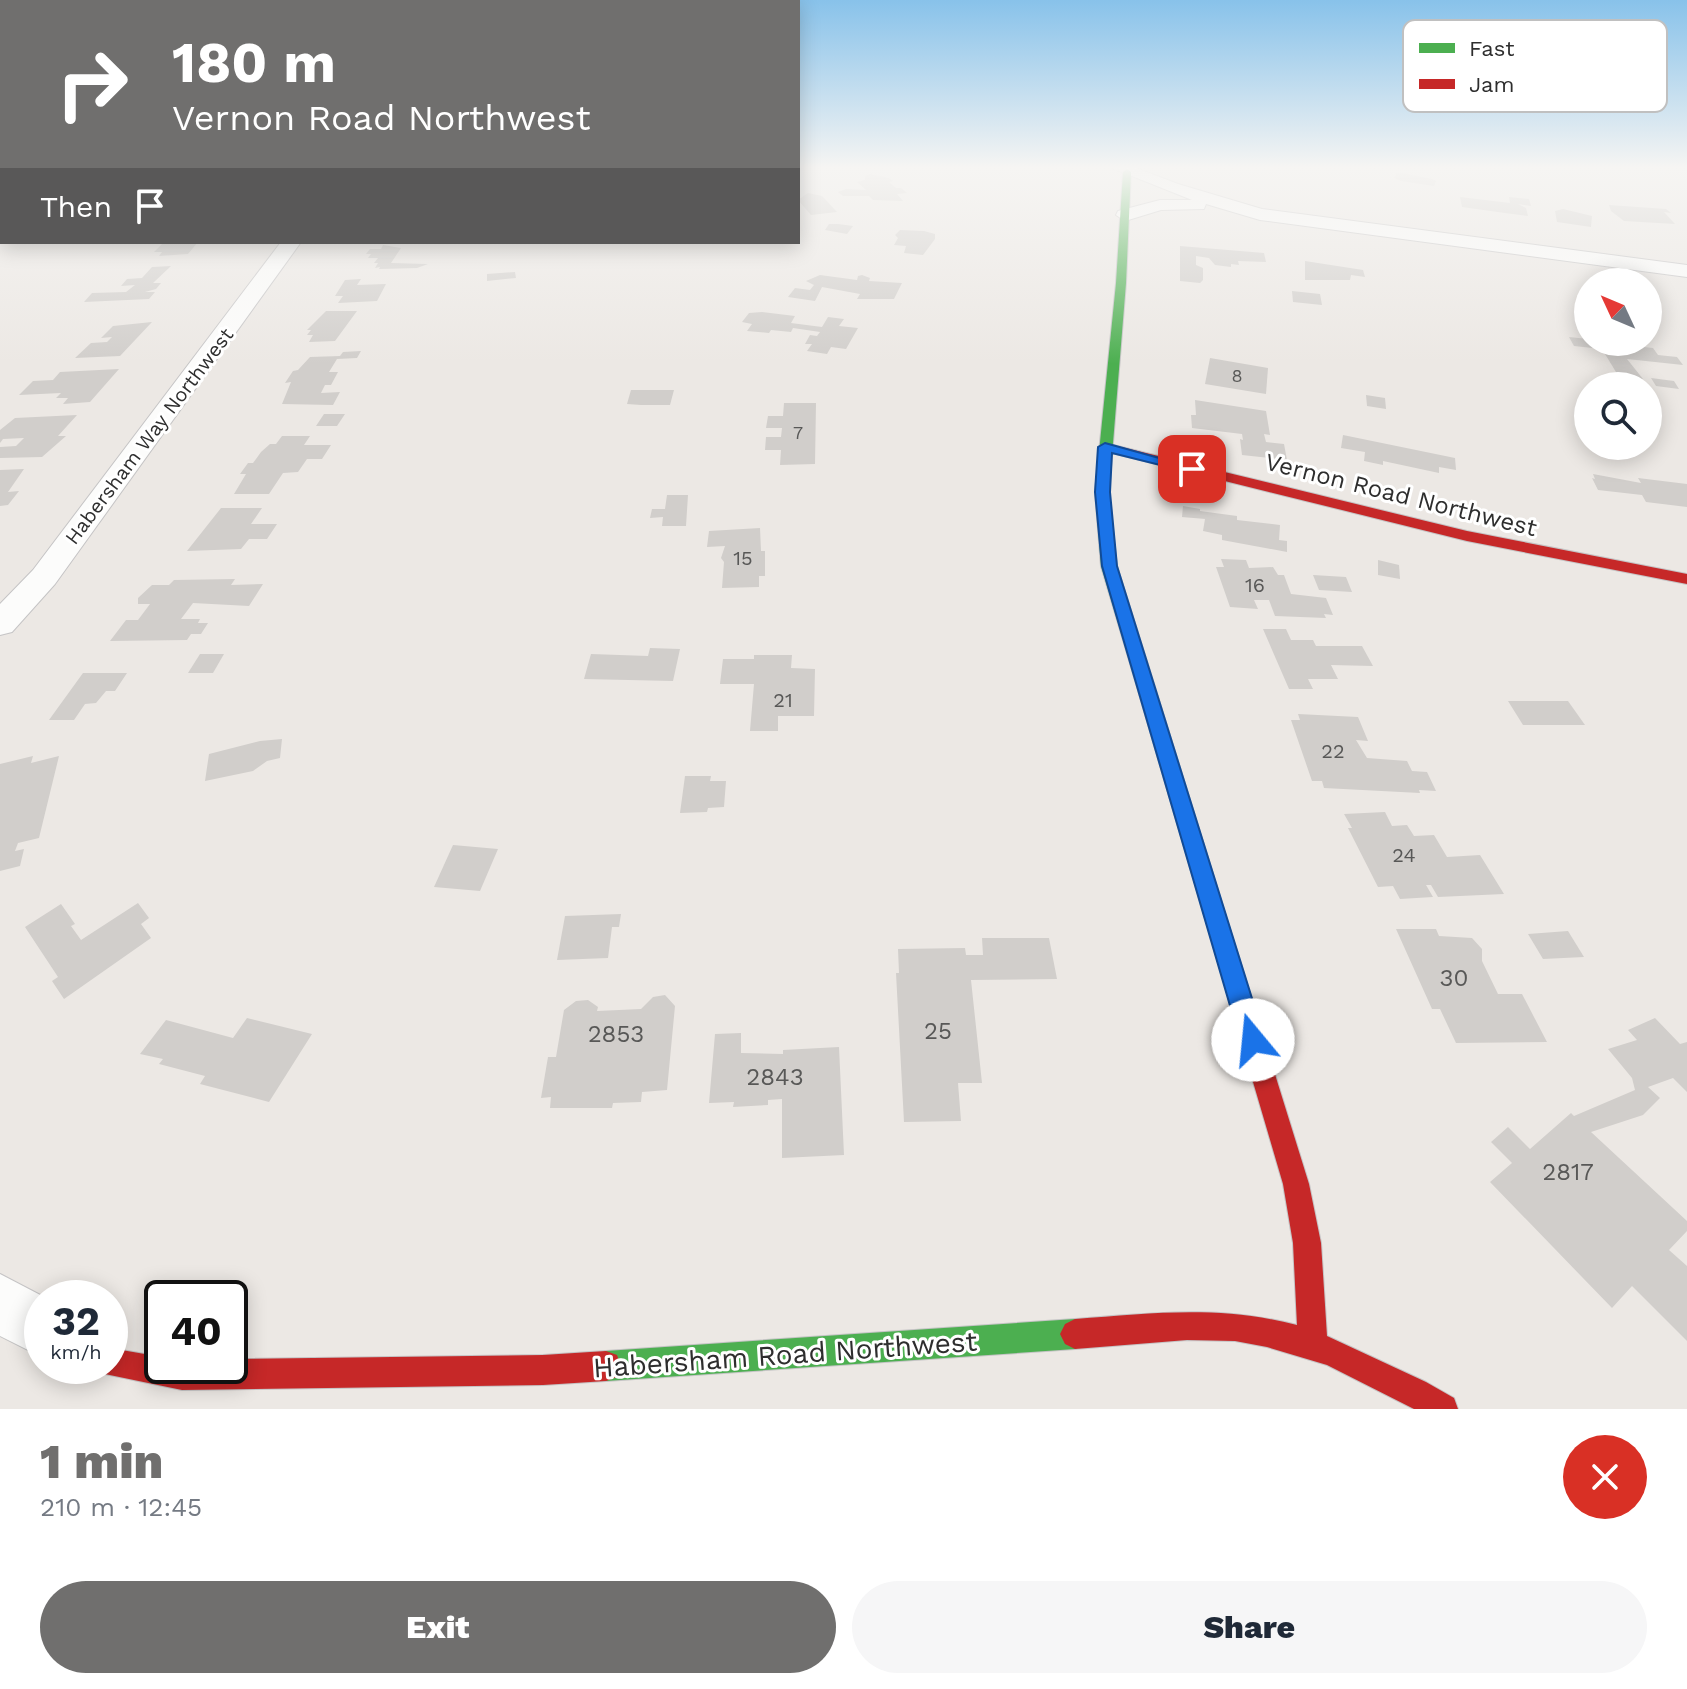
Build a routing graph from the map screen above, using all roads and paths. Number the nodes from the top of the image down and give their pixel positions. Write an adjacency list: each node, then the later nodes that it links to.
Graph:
1 (1123, 232): 5 (street)
2 (1393, 232): 4 (street)
3 (290, 244): 7 (street, Habersham Way Northwest)
4 (1687, 271)
5 (1105, 447): 6 (street, Vernon Road Northwest); 10 (street)
6 (1687, 579)
7 (0, 624)
8 (0, 1303): 9 (street)
9 (24, 1317)
10 (1313, 1343): 11 (street, Habersham Road Northwest); 12 (street, Habersham Road Northwest)
11 (128, 1366)
12 (1443, 1409)

